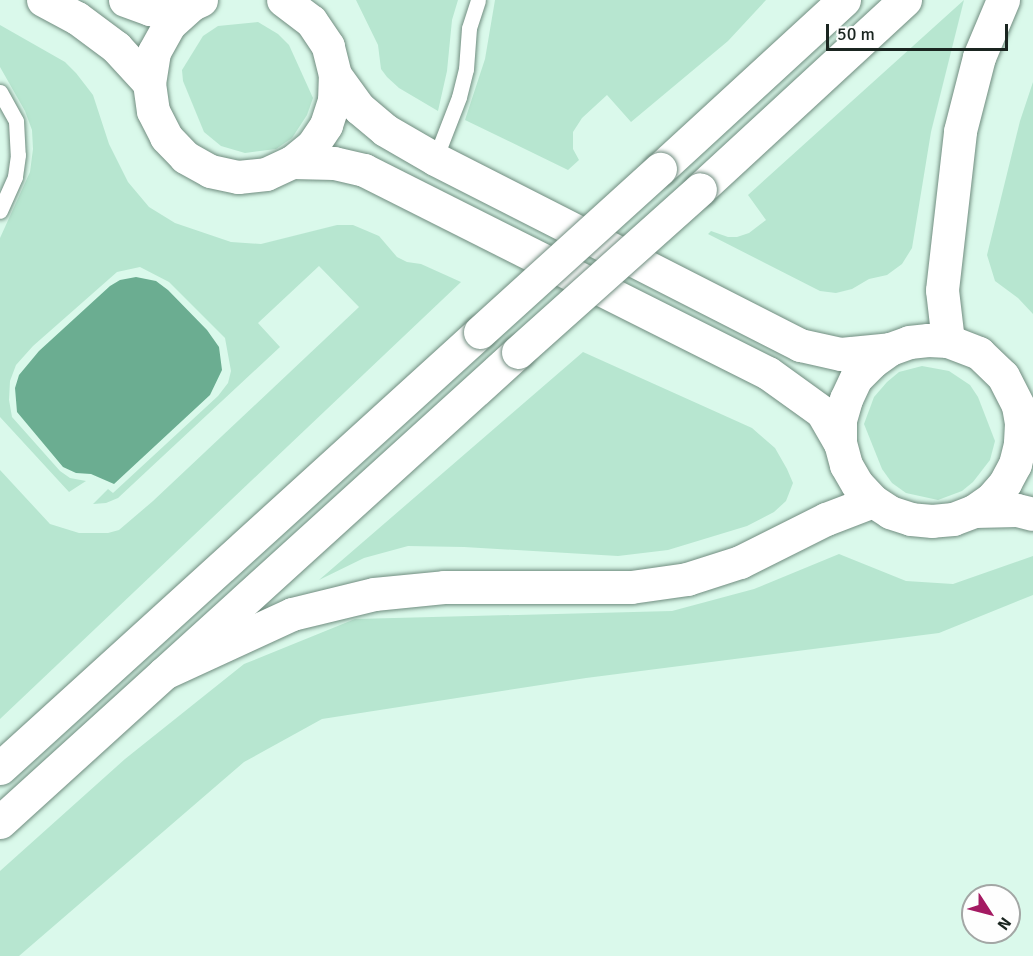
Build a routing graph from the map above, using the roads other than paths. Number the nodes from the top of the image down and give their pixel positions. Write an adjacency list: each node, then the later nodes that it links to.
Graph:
1 (43, 0): 13 (main road)
2 (125, 0): 9 (main road)
3 (283, 0): 10 (main road)
4 (478, 0): 15 (lane)
5 (814, 0): 11 (main road)
6 (844, 0): 11 (main road)
7 (905, 0): 25 (main road, bridge)
8 (1002, 0): 18 (main road)
9 (197, 2): 13 (main road)
10 (317, 10): 12 (main road)
11 (770, 67): 26 (main road, bridge)
12 (335, 75): 15 (main road); 16 (main road)
13 (149, 83): 16 (main road)
14 (0, 92): 17 (lane)
15 (435, 159): 19 (main road)
16 (292, 162): 21 (main road)
17 (0, 211)
18 (948, 341): 19 (main road); 20 (main road)
19 (890, 349): 21 (main road)
20 (1027, 432): 23 (main road)
21 (840, 443): 22 (main road)
22 (873, 501): 23 (main road); 25 (main road)
23 (974, 511): 24 (main road)
24 (1033, 514)
25 (164, 673): 27 (main road)
26 (0, 768)
27 (0, 822)

